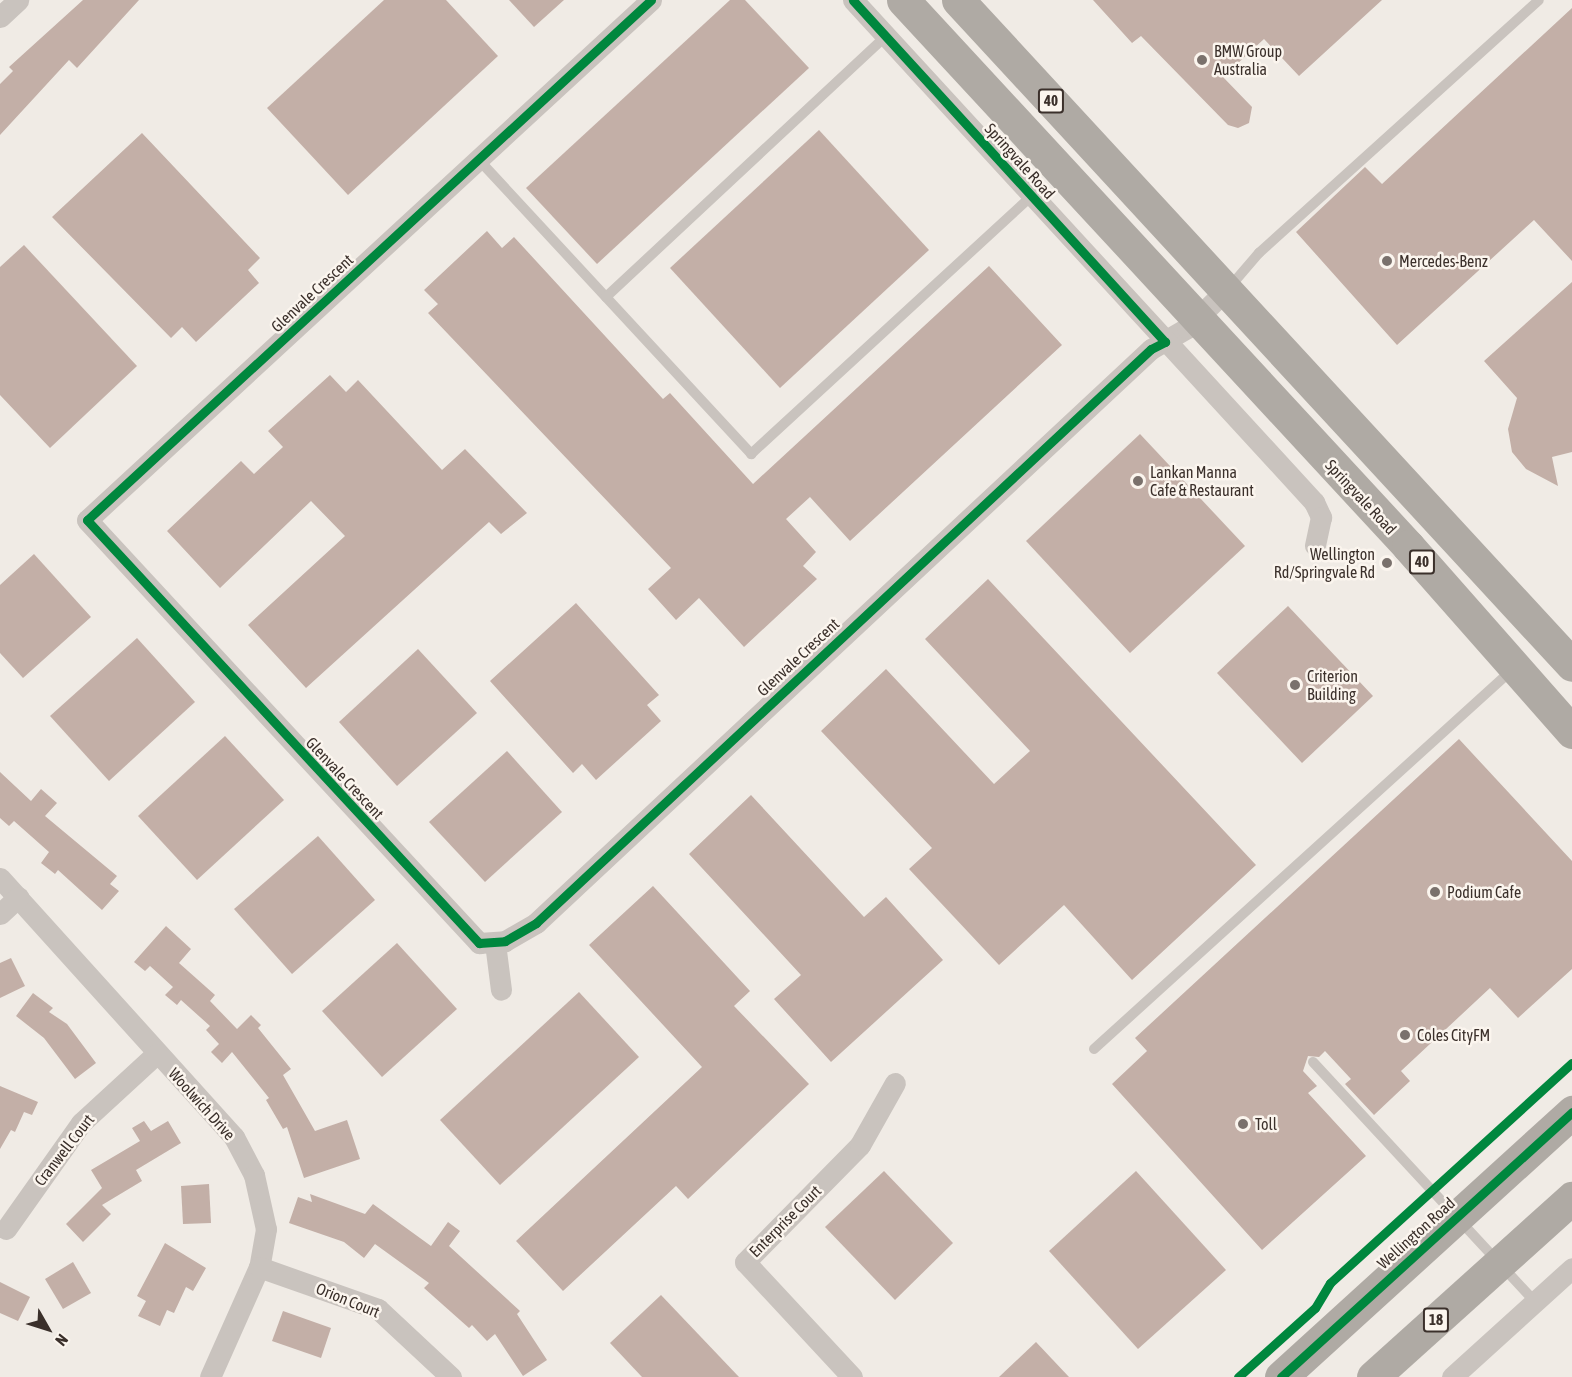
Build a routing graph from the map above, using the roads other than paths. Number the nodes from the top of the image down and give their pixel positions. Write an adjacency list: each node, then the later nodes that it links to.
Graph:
1 (18, 0): 7 (street)
2 (651, 0): 9 (street, Glenvale Crescent)
3 (853, 0): 8 (street, Springvale Road)
4 (903, 0): 13 (highway, Springvale Road / 40)
5 (958, 0): 11 (highway, 40)
6 (1539, 0): 11 (lane)
7 (0, 17)
8 (886, 36): 10 (street, Springvale Road); 12 (lane)
9 (479, 160): 12 (lane); 22 (street, Glenvale Crescent)
10 (1032, 196): 12 (lane); 14 (street, Springvale Road)
11 (1225, 291): 13 (street, Glenvale Crescent); 16 (highway, 40)
12 (606, 297)
13 (1197, 319): 14 (street, Glenvale Crescent); 17 (highway, Springvale Road / 40)
14 (1165, 342): 15 (street, Springvale Road); 22 (street, Glenvale Crescent)
15 (1315, 545)
16 (1572, 664)
17 (1515, 667): 18 (highway, Springvale Road / 40); 24 (lane)
18 (1572, 732)
19 (0, 878): 20 (street, Woolwich Drive)
20 (18, 897): 21 (street); 25 (street, Woolwich Drive)
21 (0, 914)
22 (495, 943): 23 (street)
23 (501, 990)
24 (1094, 1049)
25 (156, 1053): 31 (street, Cranwell Court); 33 (street, Woolwich Drive)
26 (1313, 1062): 30 (lane)
27 (895, 1083): 38 (street, Enterprise Court)
28 (1572, 1112): 30 (highway, Wellington Road)
29 (1572, 1198): 32 (highway, 18)
30 (1456, 1217): 32 (lane); 39 (highway, Wellington Road)
31 (6, 1229)
32 (1499, 1263): 35 (lane); 40 (highway, 18)
33 (259, 1267): 36 (street, Woolwich Drive); 37 (street, Orion Court)
34 (1572, 1268): 35 (street)
35 (1535, 1302): 41 (street)
36 (210, 1377)
37 (451, 1377)
38 (852, 1377)
39 (1281, 1377)
40 (1373, 1377)
41 (1452, 1377)

